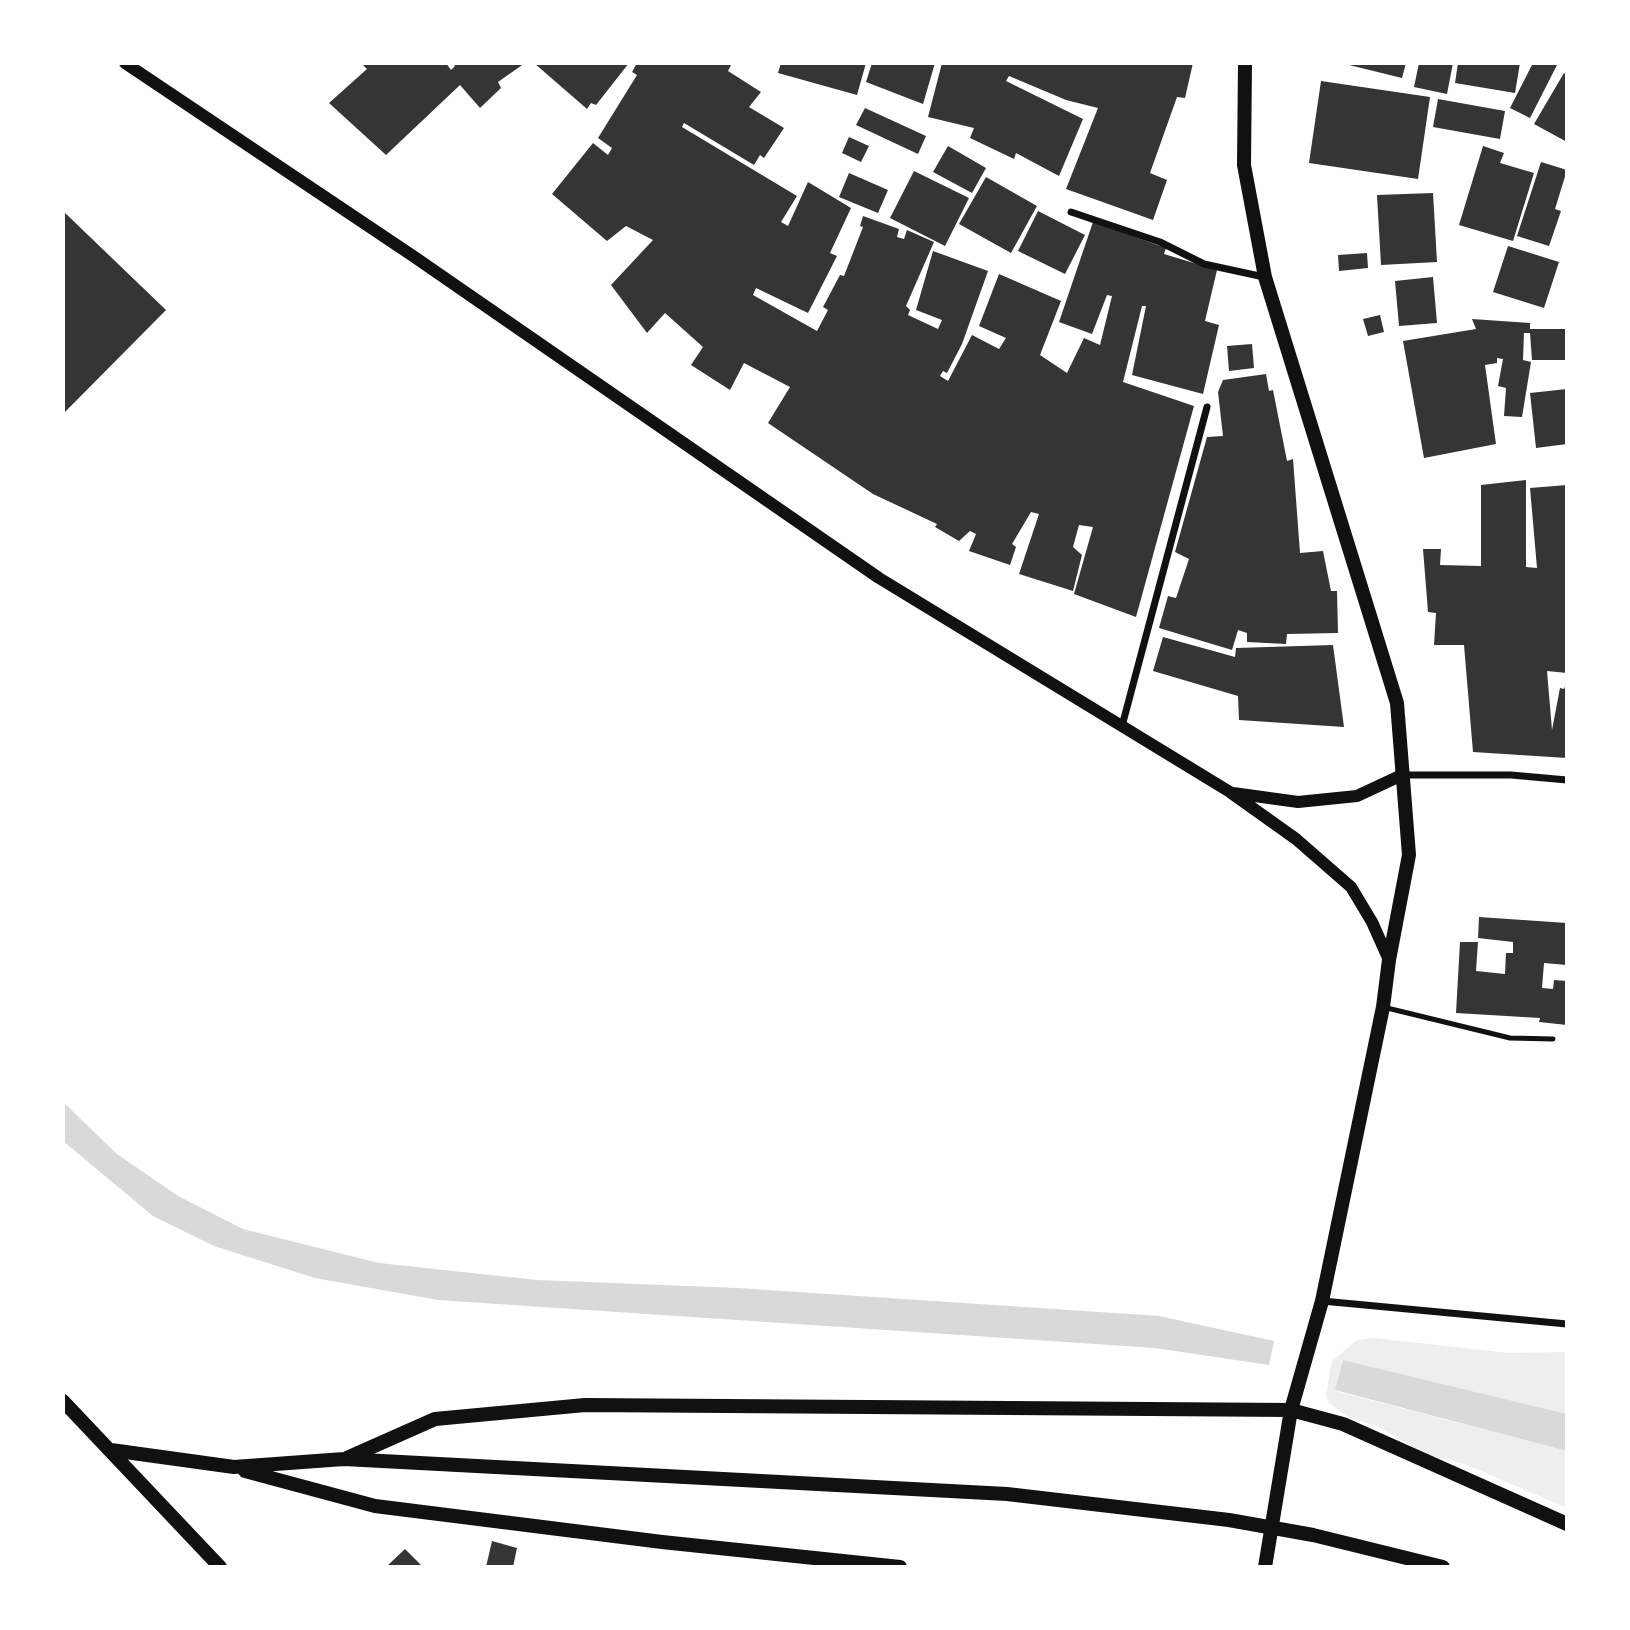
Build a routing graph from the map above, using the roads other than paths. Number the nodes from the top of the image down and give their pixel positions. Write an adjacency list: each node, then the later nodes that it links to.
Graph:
1 (125, 63): 6 (street)
2 (1245, 63): 4 (main road)
3 (1071, 212): 4 (street)
4 (1265, 277): 7 (main road)
5 (1207, 407): 6 (street)
6 (1122, 726): 9 (street)
7 (1402, 775): 8 (street); 9 (street); 10 (main road)
8 (1567, 780)
9 (1230, 792): 10 (street)
10 (1389, 960): 11 (main road)
11 (1383, 1007): 12 (lane); 13 (main road)
12 (1553, 1039)
13 (1322, 1301): 14 (street); 16 (main road)
14 (1567, 1324)
15 (63, 1401): 17 (main road)
16 (1292, 1410): 18 (main road); 20 (main road); 23 (main road)
17 (111, 1450): 19 (main road); 21 (main road)
18 (344, 1459): 19 (main road); 24 (main road)
19 (234, 1467): 22 (main road)
20 (1567, 1524)
21 (220, 1567)
22 (900, 1567)
23 (1265, 1567)
24 (1443, 1567)

